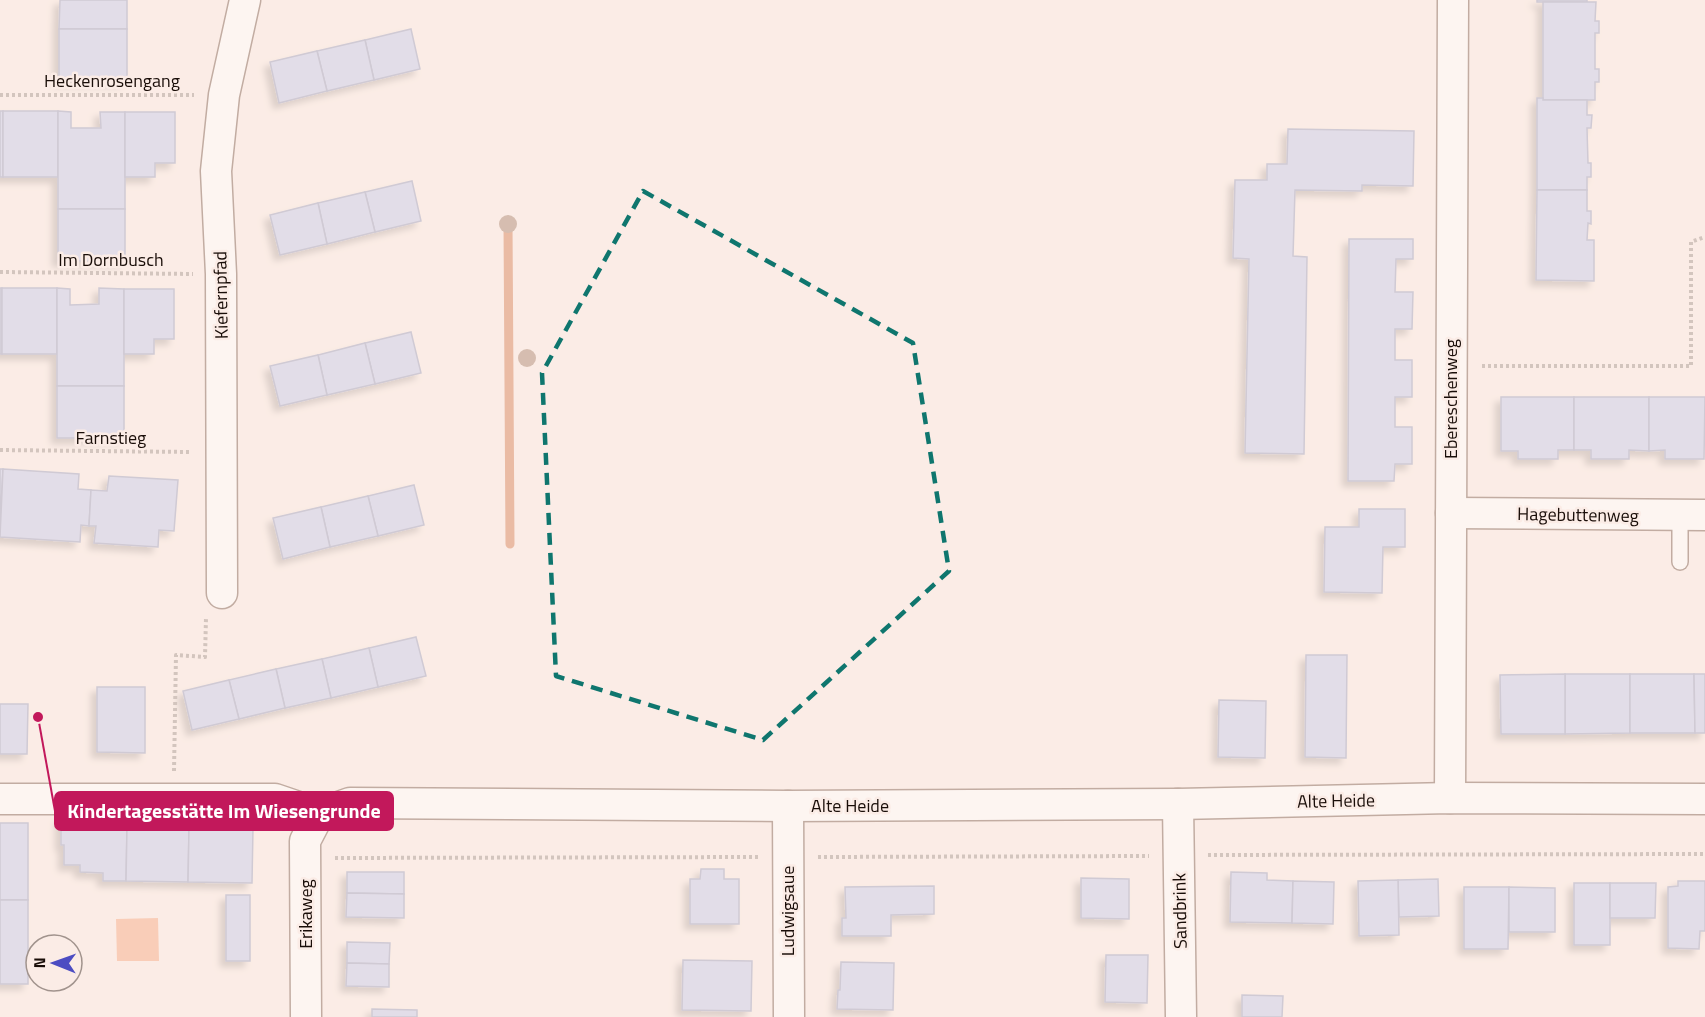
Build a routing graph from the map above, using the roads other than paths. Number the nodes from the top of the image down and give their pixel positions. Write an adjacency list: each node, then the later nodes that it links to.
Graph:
1 (245, 0): 6 (street, Kiefernpfad)
2 (1453, 0): 3 (street, Ebereschenweg)
3 (1451, 513): 4 (street, Hagebuttenweg); 7 (street, Ebereschenweg)
4 (1693, 515): 5 (lane)
5 (1680, 562)
6 (222, 593)
7 (1450, 798): 8 (street, Alte Heide); 10 (street, Alte Heide)
8 (1705, 799)
9 (0, 800): 12 (street)
10 (1178, 804): 11 (street, Alte Heide); 15 (street, Sandbrink)
11 (788, 806): 12 (street, Alte Heide); 14 (street, Ludwigsaue)
12 (319, 814): 13 (street, Erikaweg)
13 (306, 1017)
14 (789, 1017)
15 (1181, 1017)

